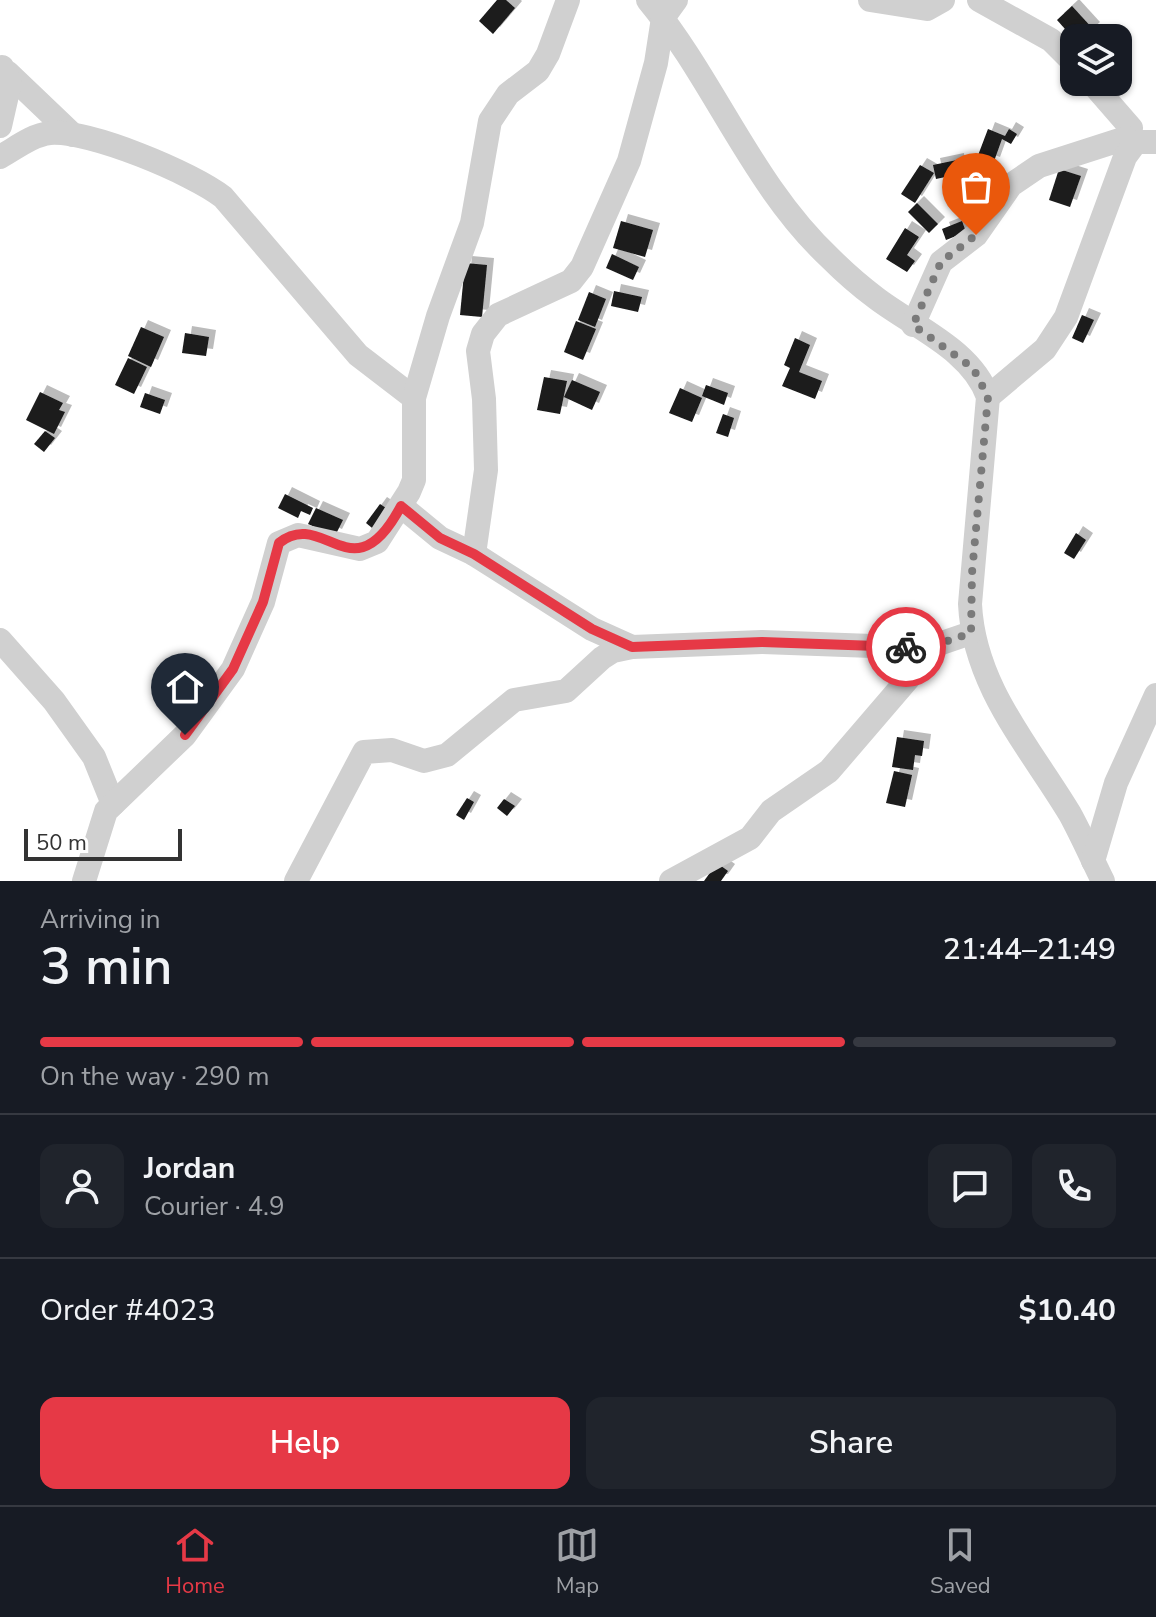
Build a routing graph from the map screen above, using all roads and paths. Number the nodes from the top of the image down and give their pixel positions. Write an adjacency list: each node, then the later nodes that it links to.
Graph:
1 (568, 0): 16 (street)
2 (870, 0): 3 (street)
3 (943, 0)
4 (979, 0): 6 (street)
5 (662, 6): 14 (street); 18 (street)
6 (1060, 49)
7 (4, 70): 9 (street); 10 (street)
8 (1103, 96): 12 (street)
9 (0, 126)
10 (73, 135): 13 (street); 16 (street)
11 (1156, 142): 12 (street)
12 (1126, 147): 14 (street); 15 (street)
13 (0, 157)
14 (913, 325): 15 (street)
15 (988, 397): 19 (street)
16 (414, 398): 17 (street)
17 (401, 506): 18 (street); 24 (street)
18 (474, 554): 22 (street)
19 (971, 633): 21 (street); 25 (street)
20 (0, 640): 24 (street)
21 (938, 644): 22 (street); 28 (street)
22 (632, 647): 27 (street)
23 (1156, 695): 25 (street)
24 (113, 804): 26 (street)
25 (1098, 871)
26 (84, 881)
27 (296, 881)
28 (671, 881)

